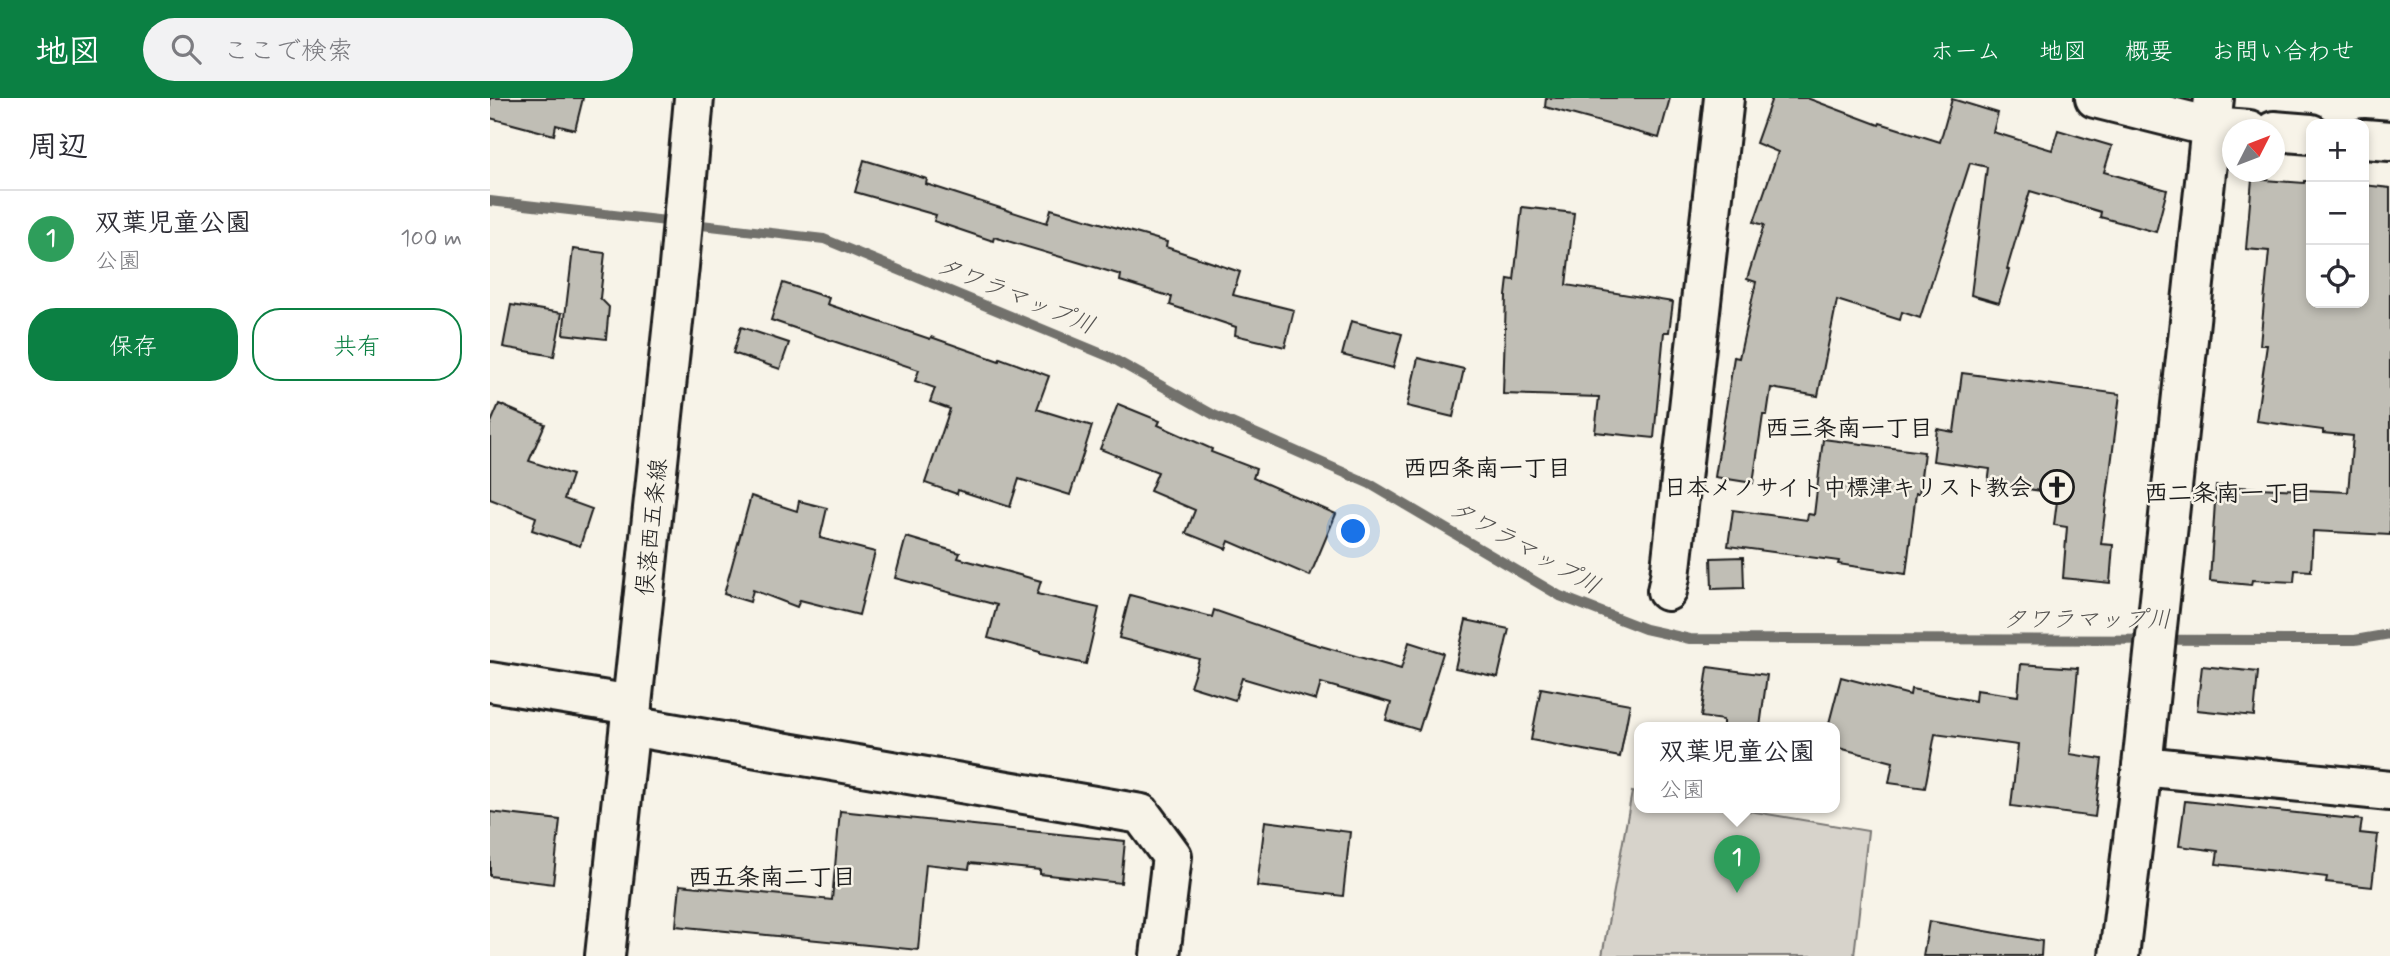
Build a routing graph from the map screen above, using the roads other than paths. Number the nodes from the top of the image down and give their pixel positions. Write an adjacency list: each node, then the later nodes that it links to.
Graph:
1 (694, 98): 11 (street, 俣落西五条線)
2 (1724, 98): 9 (street)
3 (2095, 98): 4 (street)
4 (2213, 113): 12 (street)
5 (2285, 132): 6 (street)
6 (2306, 134)
7 (2369, 139): 8 (street)
8 (2390, 141)
9 (1667, 591)
10 (490, 682): 11 (street)
11 (631, 715): 14 (street, 俣落西五条線); 15 (street)
12 (2142, 766): 13 (street); 16 (street)
13 (2390, 790)
14 (605, 956)
15 (1160, 956)
16 (2119, 956)

